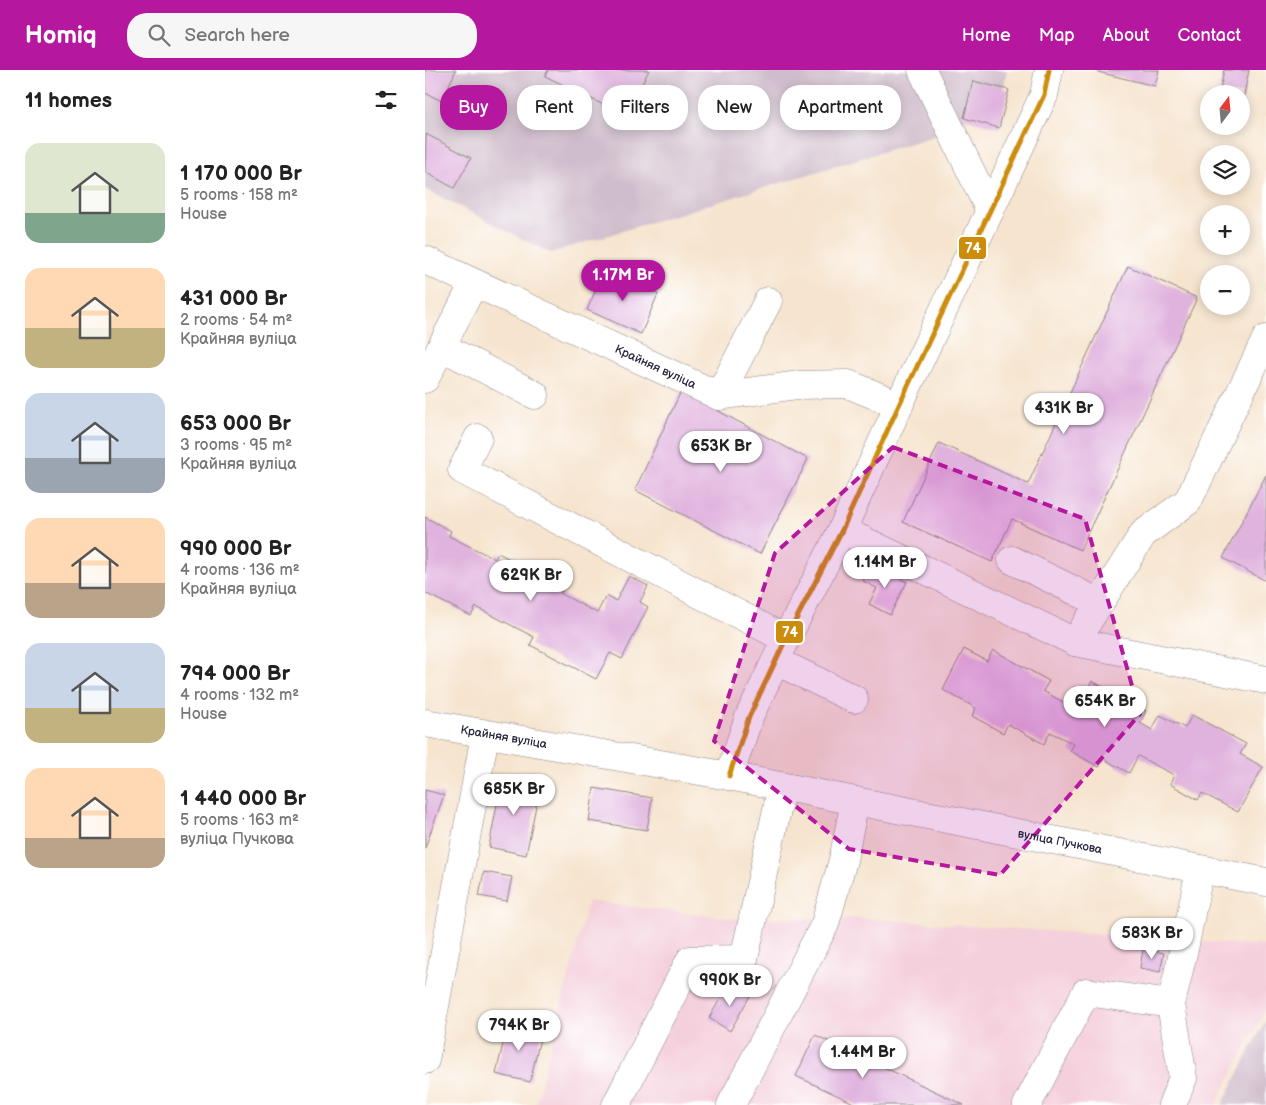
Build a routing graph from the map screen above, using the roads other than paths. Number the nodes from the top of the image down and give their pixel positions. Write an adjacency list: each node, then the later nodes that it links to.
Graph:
1 (922, 70): 3 (street)
2 (1049, 70): 3 (street)
3 (990, 211): 12 (street)
4 (425, 260): 5 (street, Крайняя вуліца)
5 (475, 283): 8 (street); 11 (street, Крайняя вуліца)
6 (768, 301): 11 (street)
7 (1266, 339): 16 (street)
8 (441, 347): 9 (street); 10 (street)
9 (425, 379)
10 (535, 394)
11 (719, 396): 12 (street)
12 (899, 405): 14 (street)
13 (479, 438): 18 (street)
14 (842, 530): 17 (street); 18 (street)
15 (1012, 560): 16 (street)
16 (1100, 603): 17 (street)
17 (1075, 642): 19 (street)
18 (781, 650): 20 (street); 23 (street)
19 (1266, 680)
20 (854, 699)
21 (425, 723): 22 (street, Крайняя вуліца)
22 (485, 735): 23 (street, Крайняя вуліца); 29 (street)
23 (729, 776): 24 (street, Крайняя вуліца)
24 (782, 787): 25 (street, Крайняя вуліца); 30 (street)
25 (855, 801): 26 (street, вуліца Пучкова); 31 (street)
26 (1199, 869): 27 (street, вуліца Пучкова); 28 (street)
27 (1266, 882)
28 (1171, 1004): 32 (street); 33 (street)
29 (425, 1060)
30 (616, 1105)
31 (731, 1105)
32 (1027, 1105)
33 (1172, 1105)

